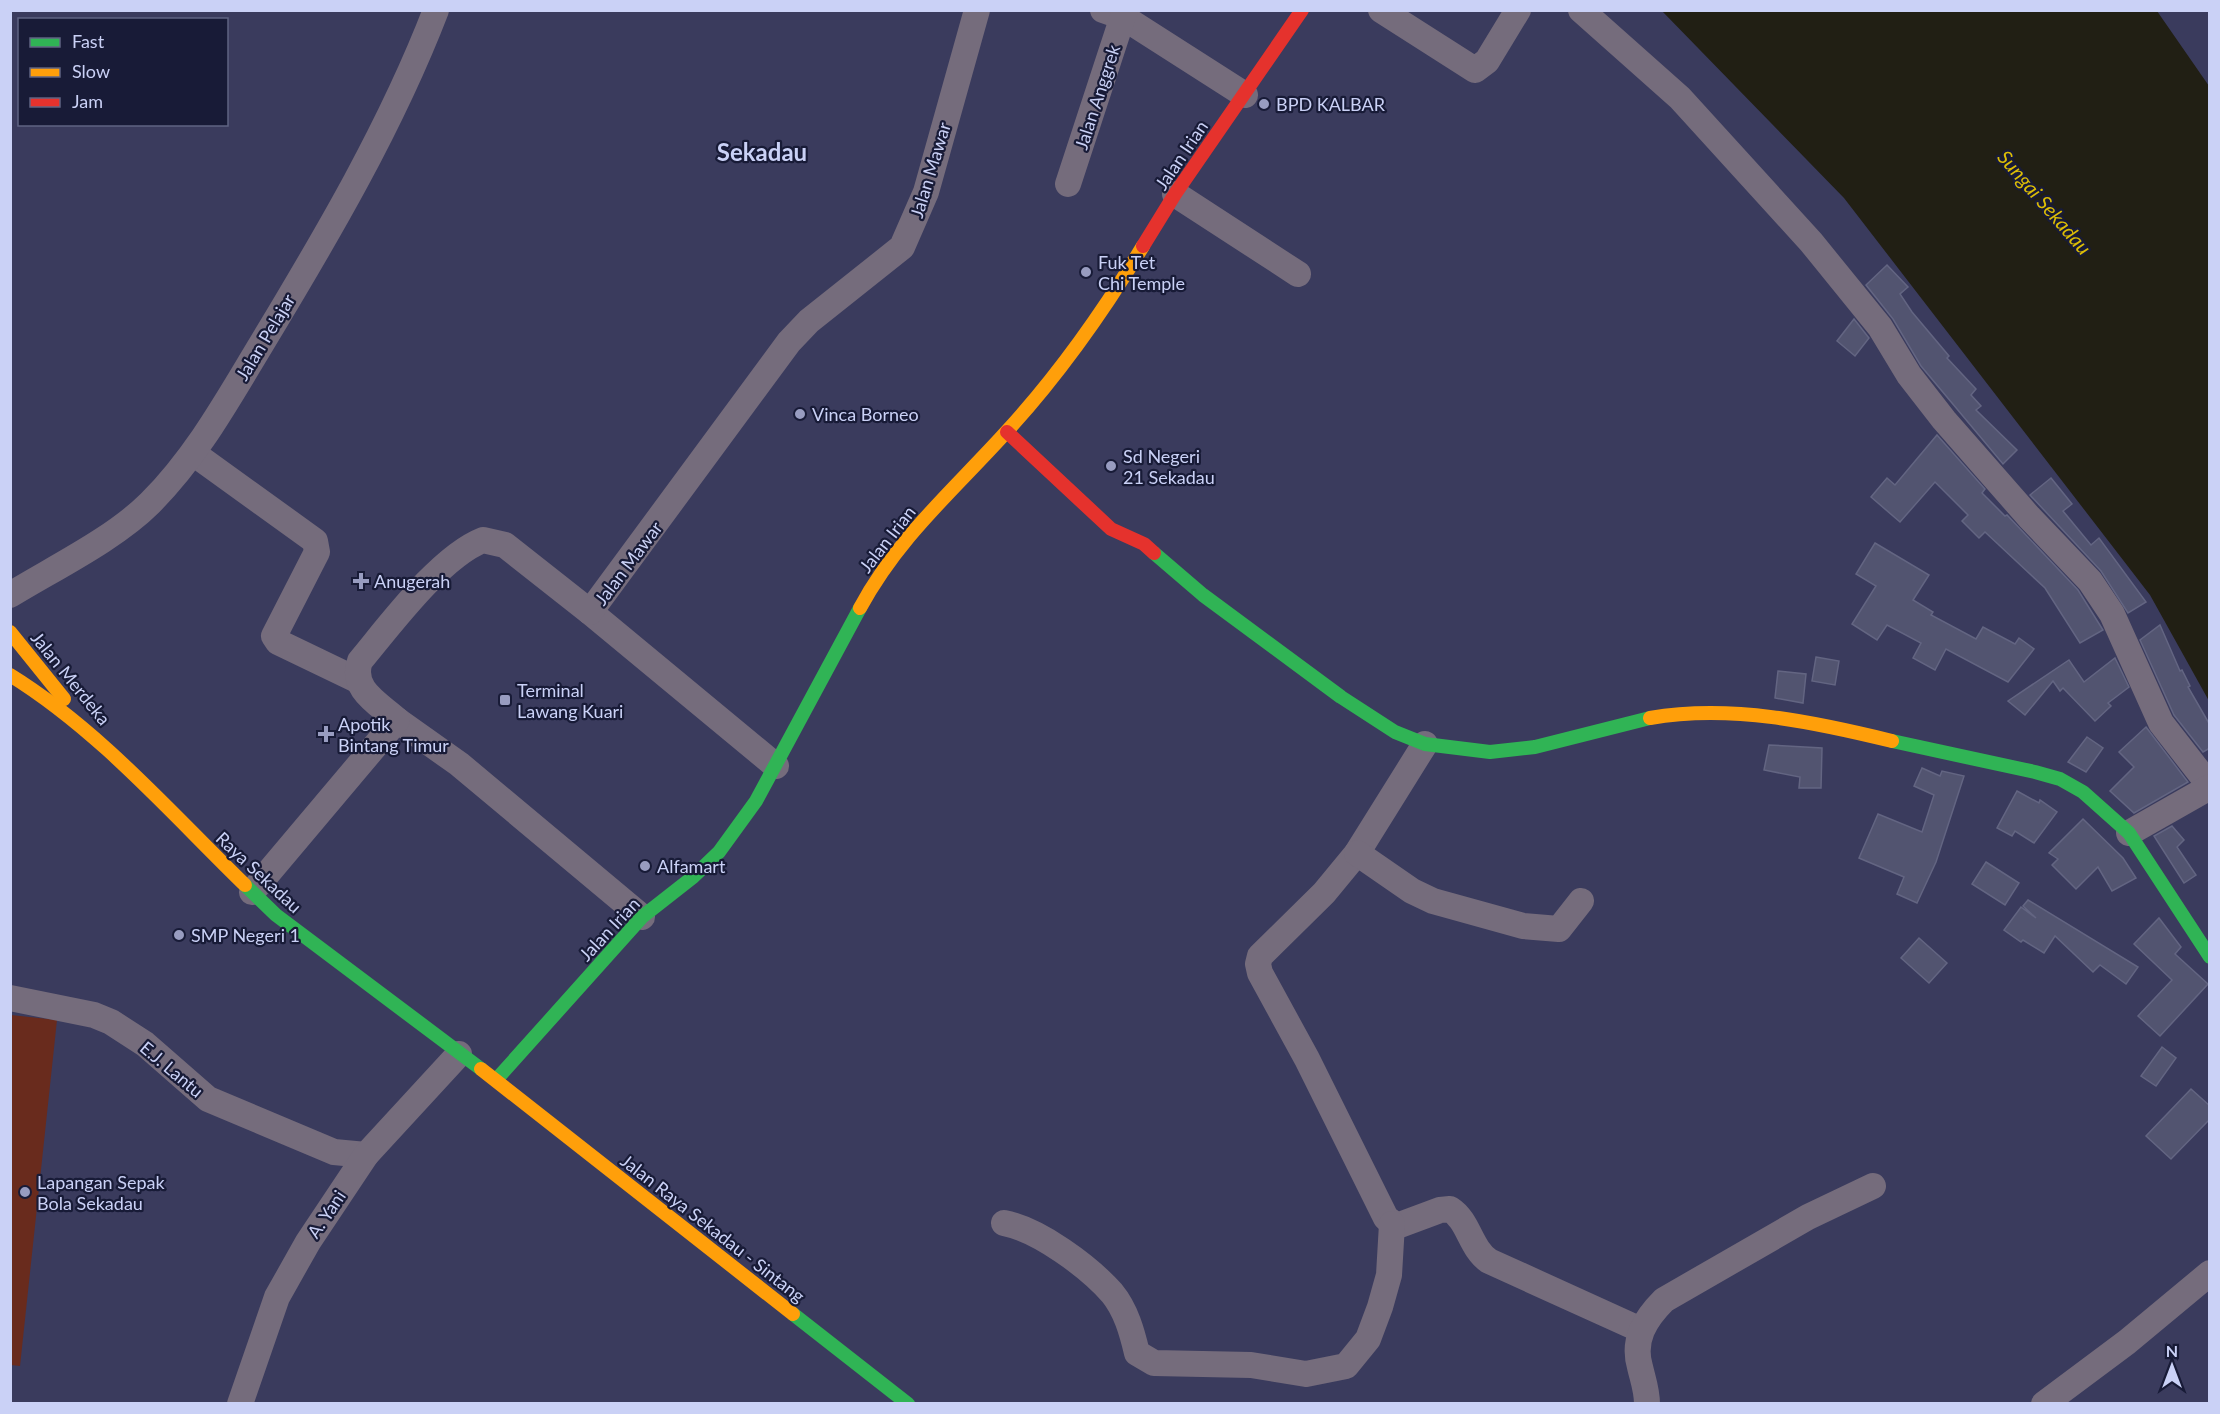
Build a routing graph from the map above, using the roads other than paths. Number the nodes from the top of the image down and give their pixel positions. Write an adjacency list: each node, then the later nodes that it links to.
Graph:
1 (436, 10): 13 (street, Jalan Pelajar)
2 (977, 10): 15 (street, Jalan Mawar)
3 (1302, 10): 8 (main road, Jalan Irian)
4 (1381, 10): 5 (street)
5 (1518, 10)
6 (1581, 10): 23 (street)
7 (1117, 12): 8 (street); 9 (street, Jalan Anggrek)
8 (1245, 95): 10 (main road, Jalan Irian)
9 (1068, 184)
10 (1175, 194): 11 (street); 12 (main road, Jalan Irian)
11 (1298, 274)
12 (1007, 432): 20 (main road); 22 (main road, Jalan Irian)
13 (193, 453): 14 (street, Jalan Pelajar); 18 (street)
14 (10, 595)
15 (590, 612): 18 (street, Jalan Mawar); 22 (street)
16 (10, 632): 21 (main road, Jalan Merdeka)
17 (10, 675): 21 (main road, Raya Sekadau)
18 (357, 680): 19 (street)
19 (397, 720): 26 (street); 28 (street)
20 (1425, 744): 24 (main road); 25 (street)
21 (103, 747): 26 (main road, Raya Sekadau)
22 (776, 766): 28 (main road, Jalan Irian)
23 (2210, 786): 24 (street)
24 (2129, 833): 29 (main road)
25 (1357, 853): 27 (street); 36 (street)
26 (252, 892): 31 (main road, Raya Sekadau)
27 (1581, 901)
28 (642, 917): 32 (main road, Jalan Irian)
29 (2210, 957)
30 (10, 998): 33 (street, E.J. Lantu)
31 (459, 1054): 32 (main road, Raya Sekadau); 33 (street, A. Yani)
32 (496, 1080): 40 (main road, Jalan Raya Sekadau - Sintang)
33 (366, 1155): 39 (street, A. Yani)
34 (1873, 1186): 38 (street)
35 (1004, 1222): 36 (street)
36 (1392, 1224): 38 (street)
37 (2210, 1273): 42 (street)
38 (1641, 1330): 41 (street)
39 (240, 1404)
40 (908, 1404)
41 (1647, 1404)
42 (2044, 1404)

